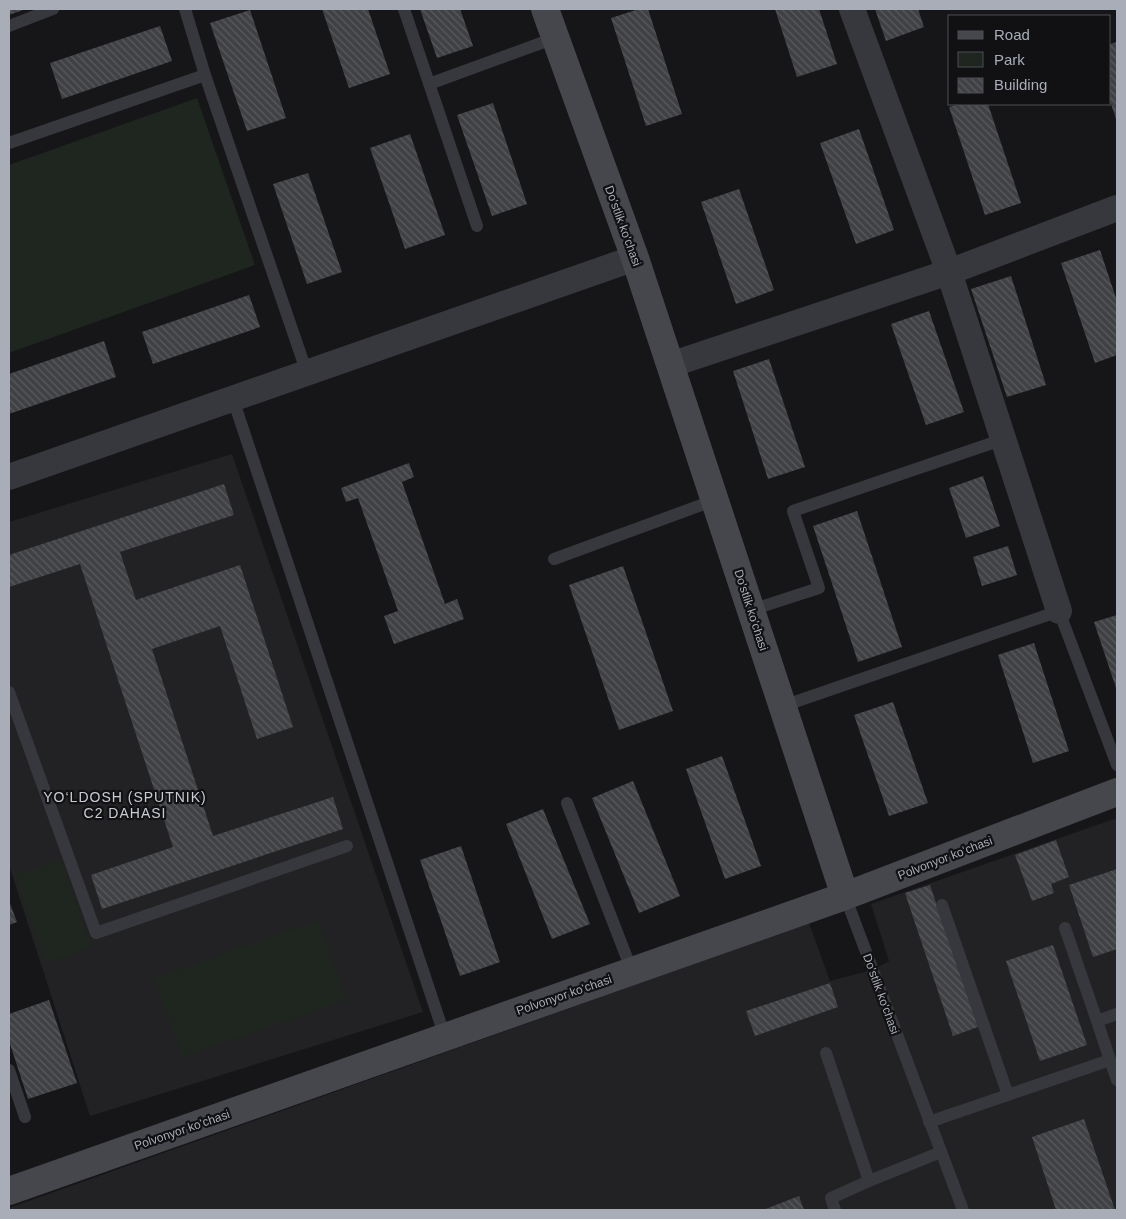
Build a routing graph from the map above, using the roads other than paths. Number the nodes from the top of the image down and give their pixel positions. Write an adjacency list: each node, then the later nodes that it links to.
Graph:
1 (53, 9): 6 (lane)
2 (185, 9): 8 (lane)
3 (404, 9): 9 (lane)
4 (545, 9): 7 (street, Do'stlik ko'chasi)
5 (852, 9): 14 (street)
6 (9, 26)
7 (555, 38): 9 (lane); 13 (street, Do'stlik ko'chasi)
8 (205, 76): 10 (lane); 16 (lane)
9 (429, 84): 12 (lane)
10 (9, 143)
11 (1117, 208): 14 (street)
12 (477, 226)
13 (634, 258): 15 (street, Do'stlik ko'chasi); 16 (street)
14 (950, 272): 15 (street); 18 (street)
15 (670, 365): 20 (street, Do'stlik ko'chasi)
16 (307, 373): 17 (street)
17 (233, 399): 19 (street); 36 (lane)
18 (1004, 439): 22 (lane); 23 (street)
19 (9, 478)
20 (715, 500): 21 (lane); 22 (street, Do'stlik ko'chasi)
21 (554, 559)
22 (751, 610): 25 (street, Do'stlik ko'chasi)
23 (1060, 611): 25 (lane); 26 (lane)
24 (9, 692): 29 (lane)
25 (783, 706): 30 (street, Do'stlik ko'chasi)
26 (1117, 765)
27 (1117, 792): 30 (street, Polvonyor koʻchasi)
28 (568, 802): 33 (lane)
29 (347, 846)
30 (845, 896): 33 (street, Polvonyor koʻchasi); 43 (lane, Do'stlik ko'chasi)
31 (942, 905): 41 (lane)
32 (1065, 928): 35 (lane)
33 (632, 971): 36 (street, Polvonyor koʻchasi)
34 (1117, 1014): 35 (lane)
35 (1097, 1021): 38 (lane)
36 (445, 1037): 46 (street, Polvonyor koʻchasi)
37 (826, 1054): 45 (lane)
38 (1110, 1060): 40 (lane); 41 (lane)
39 (9, 1070): 42 (lane)
40 (1117, 1080)
41 (1008, 1095): 43 (lane)
42 (25, 1117)
43 (929, 1122): 44 (lane, Do'stlik ko'chasi)
44 (940, 1152): 45 (lane); 48 (lane, Do'stlik ko'chasi)
45 (869, 1181): 47 (lane)
46 (9, 1191)
47 (835, 1210)
48 (962, 1210)

